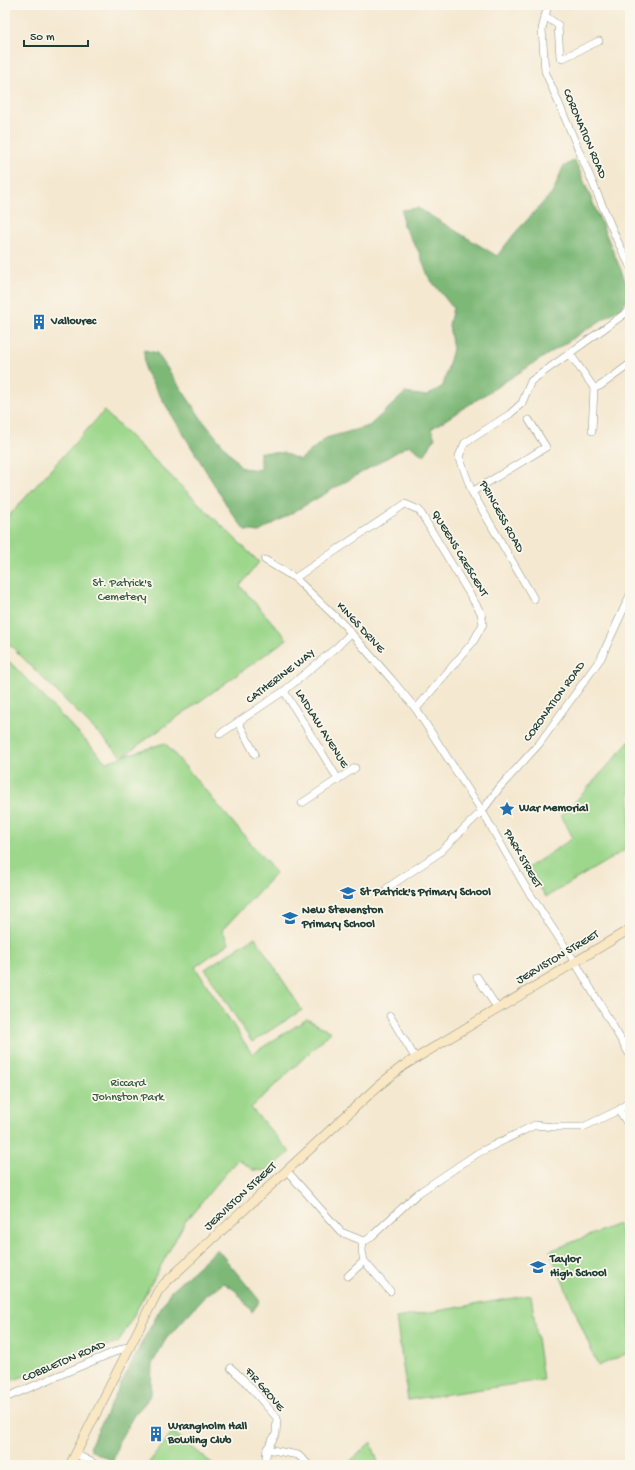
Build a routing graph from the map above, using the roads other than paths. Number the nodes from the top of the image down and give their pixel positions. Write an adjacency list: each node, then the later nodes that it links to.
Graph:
1 (548, 5): 2 (street, CORONATION ROAD)
2 (545, 16): 3 (street); 4 (street, CORONATION ROAD)
3 (598, 42)
4 (630, 266)
5 (630, 310): 6 (street, PRINCESS ROAD)
6 (570, 354): 8 (street); 11 (street, PRINCESS ROAD)
7 (630, 364): 8 (street)
8 (594, 388): 10 (street)
9 (529, 420): 11 (street)
10 (592, 431)
11 (472, 492): 15 (street, PRINCESS ROAD)
12 (265, 560): 13 (street, KINGS DRIVE)
13 (295, 578): 16 (street, KINGS DRIVE); 18 (street, QUEENS CRESCENT)
14 (630, 595): 26 (street, CORONATION ROAD)
15 (534, 599)
16 (351, 633): 17 (street, CATHERINE WAY); 18 (street, KINGS DRIVE)
17 (284, 691): 19 (street, CATHERINE WAY); 24 (street, LAIDLAW AVENUE)
18 (416, 709): 20 (street, KINGS DRIVE)
19 (238, 722): 21 (street, CATHERINE WAY); 22 (street)
20 (426, 726): 26 (street, PARK STREET)
21 (220, 734)
22 (255, 754)
23 (355, 768): 24 (street)
24 (338, 779): 25 (street)
25 (302, 803)
26 (482, 811): 27 (street, CORONATION ROAD); 29 (street, PARK STREET)
27 (387, 888)
28 (630, 929): 29 (main road, JERVISTON STREET)
29 (575, 962): 31 (main road, JERVISTON STREET); 33 (street, PARK STREET)
30 (477, 977): 31 (street)
31 (498, 1008): 34 (main road, JERVISTON STREET)
32 (390, 1016): 34 (street)
33 (630, 1055)
34 (416, 1059): 38 (main road, JERVISTON STREET)
35 (630, 1101): 36 (street)
36 (619, 1110): 37 (street); 39 (street)
37 (630, 1127)
38 (287, 1171): 39 (street); 43 (main road, JERVISTON STREET)
39 (362, 1241): 40 (street)
40 (364, 1261): 41 (street); 42 (street)
41 (348, 1276)
42 (390, 1291)
43 (131, 1345): 45 (street, COBBLETON ROAD); 47 (main road, JERVISTON STREET)
44 (231, 1368): 46 (street, FIR GROVE)
45 (5, 1398)
46 (267, 1449): 50 (street); 51 (street)
47 (76, 1454): 48 (main road, JERVISTON STREET); 49 (street)
48 (70, 1465)
49 (97, 1465)
50 (265, 1465)
51 (309, 1465)

